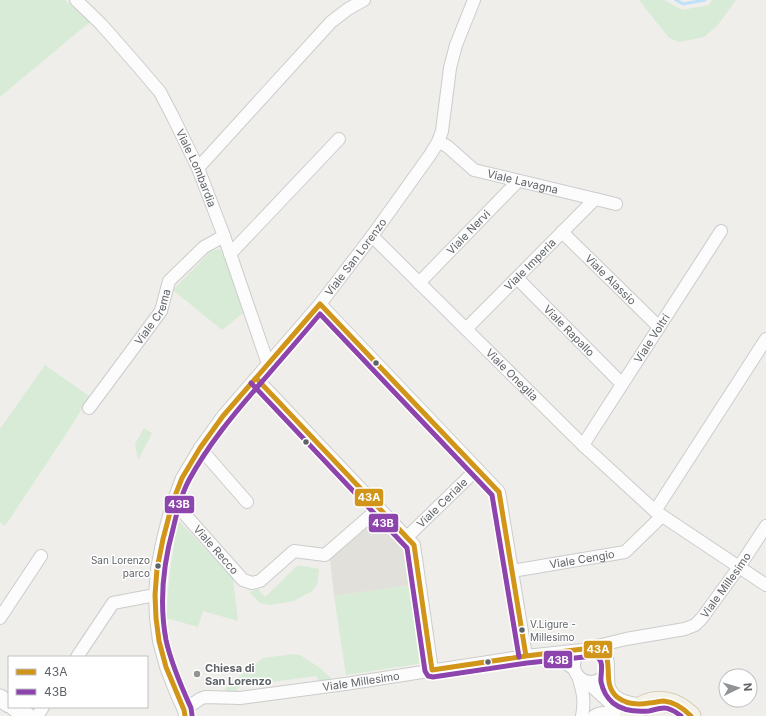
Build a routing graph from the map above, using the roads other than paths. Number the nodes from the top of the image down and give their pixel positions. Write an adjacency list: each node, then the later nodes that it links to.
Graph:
1 (76, 0): 6 (street, Viale Lombardia)
2 (364, 0): 6 (street)
3 (474, 0): 5 (street, Viale San Lorenzo)
4 (339, 139): 14 (street)
5 (438, 142): 7 (street, Viale Lavagna); 13 (street, Viale San Lorenzo)
6 (198, 168): 12 (street, Viale Lombardia)
7 (518, 180): 8 (street, Viale Lavagna); 16 (street, Viale Nervi)
8 (595, 199): 9 (street, Viale Lavagna); 11 (street, Viale Imperia)
9 (616, 204)
10 (721, 231): 18 (street, Viale Voltri)
11 (562, 232): 15 (street, Viale Imperia); 18 (street, Viale Alassio)
12 (224, 236): 14 (street, Viale Lombardia); 24 (street, Viale Crema)
13 (372, 236): 16 (street, Viale Oneglia); 17 (street, Viale San Lorenzo)
14 (230, 254): 21 (street, Viale Lombardia)
15 (517, 278): 19 (street, Viale Imperia); 23 (street, Viale Rapallo)
16 (419, 283): 19 (street, Viale Oneglia)
17 (320, 304): 21 (street, Viale San Lorenzo); 27 (street)
18 (659, 327): 23 (street, Viale Voltri)
19 (466, 329): 25 (street, Viale Oneglia)
20 (766, 339): 31 (street)
21 (268, 364): 22 (street, Viale San Lorenzo)
22 (256, 378): 26 (street, Viale San Lorenzo); 30 (street)
23 (622, 384): 25 (street, Viale Voltri)
24 (89, 408)
25 (583, 445): 31 (street, Viale Oneglia)
26 (200, 448): 28 (street, Viale San Lorenzo); 29 (street)
27 (477, 469): 33 (street, Viale Ceriale); 36 (street)
28 (173, 501): 30 (street, Viale Recco); 38 (street, Viale San Lorenzo)
29 (247, 502)
30 (379, 508): 33 (street)
31 (659, 514): 35 (street, Viale Oneglia); 36 (street, Viale Cengio)
32 (766, 526): 35 (street, Viale Millesimo)
33 (406, 537): 46 (street)
34 (41, 556): 39 (street)
35 (739, 567): 37 (street, Viale Oneglia); 40 (street, Viale Millesimo)
36 (512, 571): 44 (street)
37 (766, 585)
38 (155, 595): 43 (street); 51 (street, Viale San Lorenzo)
39 (0, 618)
40 (626, 638): 41 (street, Viale Millesimo); 45 (street)
41 (586, 649): 42 (street, Viale Millesimo); 45 (street); 48 (street)
42 (540, 654): 44 (street, Viale Millesimo); 48 (street, Viale Millesimo)
43 (78, 656)
44 (526, 656): 46 (street, Viale Millesimo)
45 (608, 659): 47 (street)
46 (432, 670): 51 (street, Viale Millesimo)
47 (608, 671): 48 (street); 49 (street)
48 (580, 676): 53 (street); 55 (street, Viale Millesimo)
49 (645, 704): 56 (main road); 57 (main road)
50 (15, 708): 52 (main road)
51 (185, 713)
52 (27, 716)
53 (582, 716)
54 (594, 716): 55 (street)
55 (619, 716)
56 (629, 716)
57 (691, 716)

